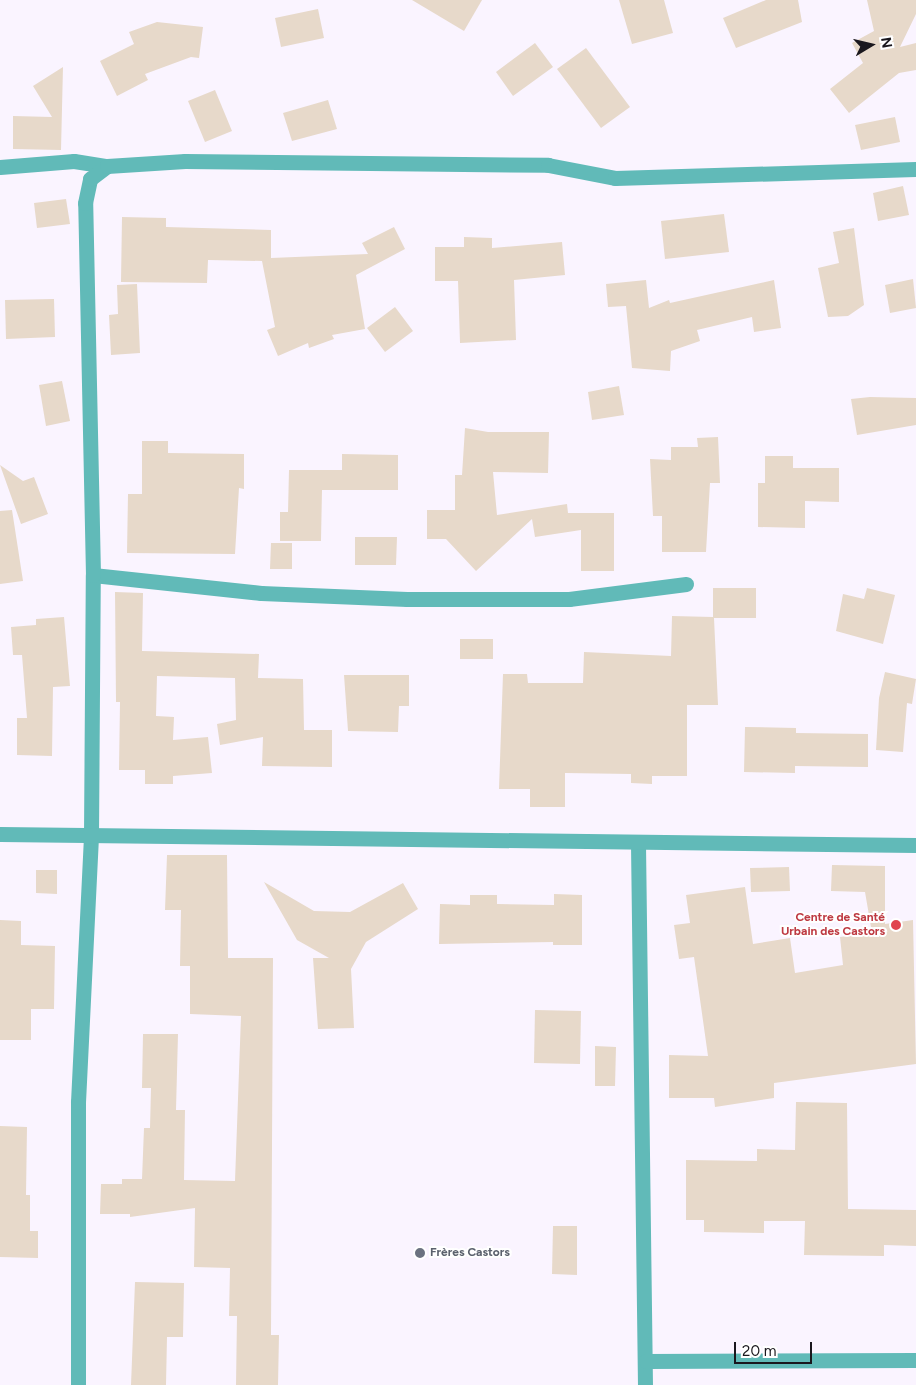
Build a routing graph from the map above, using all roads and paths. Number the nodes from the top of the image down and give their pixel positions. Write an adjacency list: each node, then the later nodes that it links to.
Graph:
1 (107, 166): 2 (street); 3 (street); 4 (street)
2 (0, 167)
3 (916, 169)
4 (93, 575): 5 (street); 7 (street)
5 (686, 584)
6 (0, 834): 7 (street)
7 (91, 835): 8 (street); 12 (street)
8 (638, 844): 9 (street); 11 (street)
9 (916, 845)
10 (916, 1360): 11 (street)
11 (646, 1361): 13 (street)
12 (78, 1385)
13 (645, 1385)

